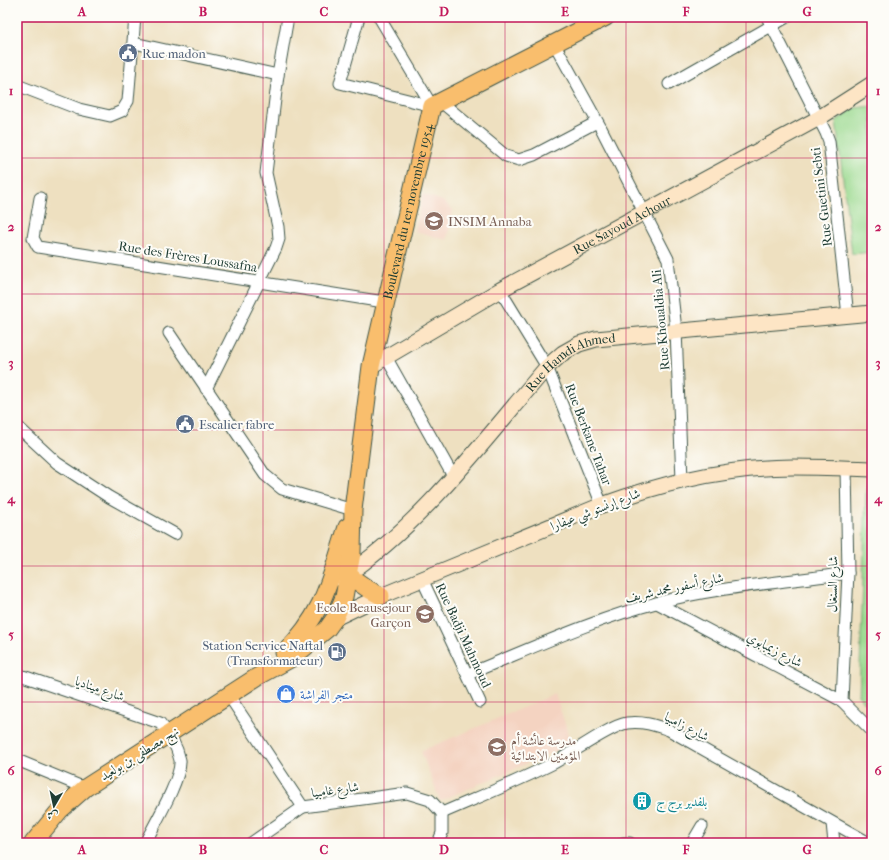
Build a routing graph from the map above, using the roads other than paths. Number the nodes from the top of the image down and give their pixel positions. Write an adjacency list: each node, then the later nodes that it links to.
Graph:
1 (135, 17): 8 (street)
2 (288, 17): 10 (street)
3 (359, 17): 14 (street)
4 (379, 17): 14 (street)
5 (606, 17): 9 (main road)
6 (787, 17): 7 (street)
7 (769, 21): 11 (street); 15 (street, Rue Guetini Sebti)
8 (134, 43): 10 (street); 13 (street)
9 (554, 43): 14 (main road); 16 (street, Rue Khoualdia Ali)
10 (278, 75): 19 (street)
11 (669, 84)
12 (872, 84): 15 (main road, Rue Sayoud Achour)
13 (17, 85)
14 (436, 103): 16 (street); 21 (main road, Boulevard du 1er novembre 1954)
15 (819, 118): 18 (main road, Rue Sayoud Achour); 23 (street, Rue Guetini Sebti)
16 (597, 122): 18 (street, Rue Khoualdia Ali)
17 (40, 198): 19 (street, Rue des Frères Loussafna)
18 (644, 211): 20 (main road, Rue Sayoud Achour); 24 (street, Rue Khoualdia Ali)
19 (259, 281): 21 (street, Rue des Frères Loussafna); 29 (street)
20 (500, 290): 26 (main road, Rue Sayoud Achour); 28 (street, Rue Berkane Tahar)
21 (384, 302): 27 (main road, Boulevard du 1er novembre 1954)
22 (872, 313): 23 (main road, Rue Hamdi Ahmed)
23 (848, 316): 24 (main road, Rue Hamdi Ahmed)
24 (676, 330): 28 (main road, Rue Hamdi Ahmed); 34 (street, Rue Khoualdia Ali)
25 (169, 333): 29 (street)
26 (386, 357): 27 (main road, Rue Sayoud Achour); 33 (street)
27 (371, 366): 36 (main road, Boulevard du 1er novembre 1954)
28 (547, 367): 33 (main road, Rue Hamdi Ahmed); 35 (street, Rue Berkane Tahar)
29 (206, 389): 36 (street)
30 (17, 426): 37 (street)
31 (846, 468): 32 (main road, شارع إرنستو شي عيفارا); 34 (main road, شارع إرنستو شي عيفارا); 38 (street, شارع السنغال)
32 (872, 469)
33 (453, 476): 39 (main road, Rue Hamdi Ahmed)
34 (682, 480): 35 (main road, شارع إرنستو شي عيفارا)
35 (602, 505): 40 (main road, شارع إرنستو شي عيفارا)
36 (353, 510): 39 (main road, نهج مصطفى بن بولعيد); 41 (main road, نهج مصطفى بن بولعيد)
37 (175, 534)
38 (848, 573): 43 (street, شارع أسفور محمد شريف); 49 (street, شارع السنغال)
39 (348, 575): 41 (main road); 42 (main road); 44 (main road, نهج مصطفى بن بولعيد)
40 (422, 579): 42 (main road, شارع إرنستو شي عيفارا); 46 (street, Rue Badji Mahmoud)
41 (328, 588): 47 (main road, نهج مصطفى بن بولعيد)
42 (381, 596): 44 (main road, شارع إرنستو شي عيفارا)
43 (657, 603): 46 (street, شارع أسفور محمد شريف); 49 (street, شارع زيمبابوي)
44 (335, 618): 47 (main road, نهج مصطفى بن بولعيد)
45 (17, 674): 52 (street, شارع ميناديا)
46 (468, 674): 50 (street, Rue Badji Mahmoud)
47 (257, 677): 48 (main road, نهج مصطفى بن بولعيد)
48 (229, 696): 52 (main road, نهج مصطفى بن بولعيد); 55 (street, شارع غامبيا)
49 (842, 701): 51 (street, شارع زيمبابوي)
50 (480, 702)
51 (872, 731)
52 (170, 734): 54 (main road, نهج مصطفى بن بولعيد); 60 (street)
53 (17, 760): 54 (street)
54 (85, 788): 59 (main road, نهج مصطفى بن بولعيد)
55 (303, 807): 56 (street, شارع غامبيا); 61 (street)
56 (442, 812): 57 (street, شارع زامبيا); 62 (street)
57 (832, 823): 66 (street); 67 (street, شارع زامبيا)
58 (702, 826): 65 (street)
59 (33, 843)
60 (145, 843)
61 (251, 843)
62 (438, 843)
63 (623, 843): 64 (street)
64 (630, 843)
65 (692, 843)
66 (834, 843)
67 (869, 843)

